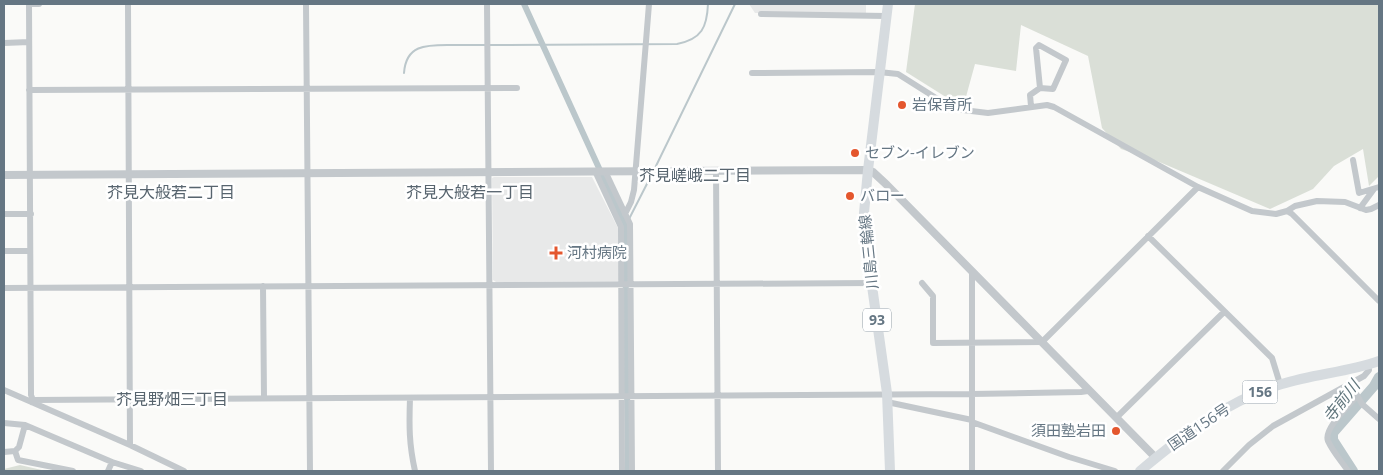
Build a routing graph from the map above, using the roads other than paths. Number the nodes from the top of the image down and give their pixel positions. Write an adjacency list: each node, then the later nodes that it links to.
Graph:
1 (29, 4): 2 (street); 10 (street)
2 (39, 4)
3 (128, 4): 19 (street)
4 (306, 4): 17 (street)
5 (487, 4): 14 (street)
6 (649, 4): 27 (street)
7 (888, 4): 9 (main road, 川島三輪線 / 93)
8 (761, 14): 9 (street)
9 (886, 16): 12 (main road, 川島三輪線 / 93)
10 (29, 42): 11 (street); 18 (street)
11 (4, 43)
12 (879, 72): 13 (street); 20 (street); 23 (main road, 川島三輪線 / 93)
13 (752, 73)
14 (489, 88): 15 (street); 17 (street); 24 (street)
15 (517, 88)
16 (1040, 88): 16 (street); 20 (street)
17 (307, 89): 19 (street); 28 (street)
18 (29, 90): 19 (street); 29 (street)
19 (129, 90): 30 (street)
20 (1032, 106): 32 (street)
21 (1353, 160): 33 (street)
22 (716, 170): 23 (street); 27 (street); 46 (street)
23 (868, 170): 43 (street); 47 (main road, 川島三輪線 / 93)
24 (489, 171): 25 (street); 28 (street); 49 (street)
25 (596, 171): 26 (street); 44 (street)
26 (605, 171): 27 (street); 39 (street)
27 (636, 171): 39 (street)
28 (308, 173): 30 (street); 51 (street)
29 (30, 174): 30 (street); 31 (street); 38 (street)
30 (129, 174): 53 (street)
31 (4, 175)
32 (1198, 187): 36 (street); 40 (street)
33 (1376, 188): 35 (street)
34 (1379, 205): 35 (street)
35 (1360, 208): 36 (street)
36 (1288, 211): 55 (street)
37 (4, 214): 38 (street)
38 (31, 214): 41 (street)
39 (625, 214): 45 (street)
40 (1148, 236): 56 (street); 58 (street)
41 (30, 251): 42 (street); 52 (street)
42 (4, 252)
43 (972, 272): 57 (street); 58 (street)
44 (621, 283): 45 (street); 49 (street); 67 (street)
45 (630, 283): 46 (street); 68 (street)
46 (717, 283): 47 (street); 66 (street)
47 (872, 283): 74 (main road, 川島三輪線 / 93)
48 (922, 283): 57 (street)
49 (490, 285): 51 (street); 70 (street)
50 (263, 286): 51 (street); 53 (street); 71 (street)
51 (309, 286): 72 (street)
52 (31, 287): 53 (street); 54 (street); 76 (street)
53 (130, 287): 75 (street)
54 (4, 288)
55 (1379, 301)
56 (1224, 312): 62 (street); 77 (street)
57 (972, 342): 58 (street); 65 (street)
58 (1042, 342): 64 (street)
59 (1379, 362): 60 (main road, 国道156号 / 156)
60 (1368, 365): 61 (street); 62 (main road, 国道156号 / 156)
61 (1350, 383): 69 (street); 87 (street)
62 (1280, 384): 85 (main road, 国道156号 / 156)
63 (4, 390): 76 (street)
64 (1088, 390): 65 (street); 77 (street)
65 (972, 394): 74 (street); 79 (street)
66 (718, 395): 68 (street); 74 (street); 97 (street)
67 (622, 396): 68 (street); 70 (street); 95 (street)
68 (631, 396): 96 (street)
69 (1357, 396): 78 (street); 102 (street)
70 (490, 397): 73 (street); 94 (street)
71 (264, 398): 72 (street); 75 (street)
72 (309, 398): 73 (street); 92 (street)
73 (410, 398): 93 (street)
74 (887, 398): 79 (street); 98 (main road, 川島三輪線 / 93)
75 (130, 399): 76 (street); 82 (street)
76 (32, 401): 82 (street)
77 (1116, 418): 85 (street)
78 (1379, 419)
79 (972, 421): 99 (street); 100 (street)
80 (4, 422): 81 (street)
81 (25, 424): 83 (street); 86 (street)
82 (130, 445): 91 (street)
83 (16, 451): 84 (street); 88 (street)
84 (4, 452)
85 (1155, 457): 101 (main road, 国道156号 / 156)
86 (112, 462): 89 (street); 90 (street)
87 (1226, 470)
88 (73, 471)
89 (108, 471)
90 (141, 471)
91 (184, 471)
92 (310, 471)
93 (415, 471)
94 (491, 471)
95 (622, 471)
96 (632, 471)
97 (718, 471)
98 (890, 471)
99 (972, 471)
100 (1115, 471)
101 (1140, 471)
102 (1348, 471)

